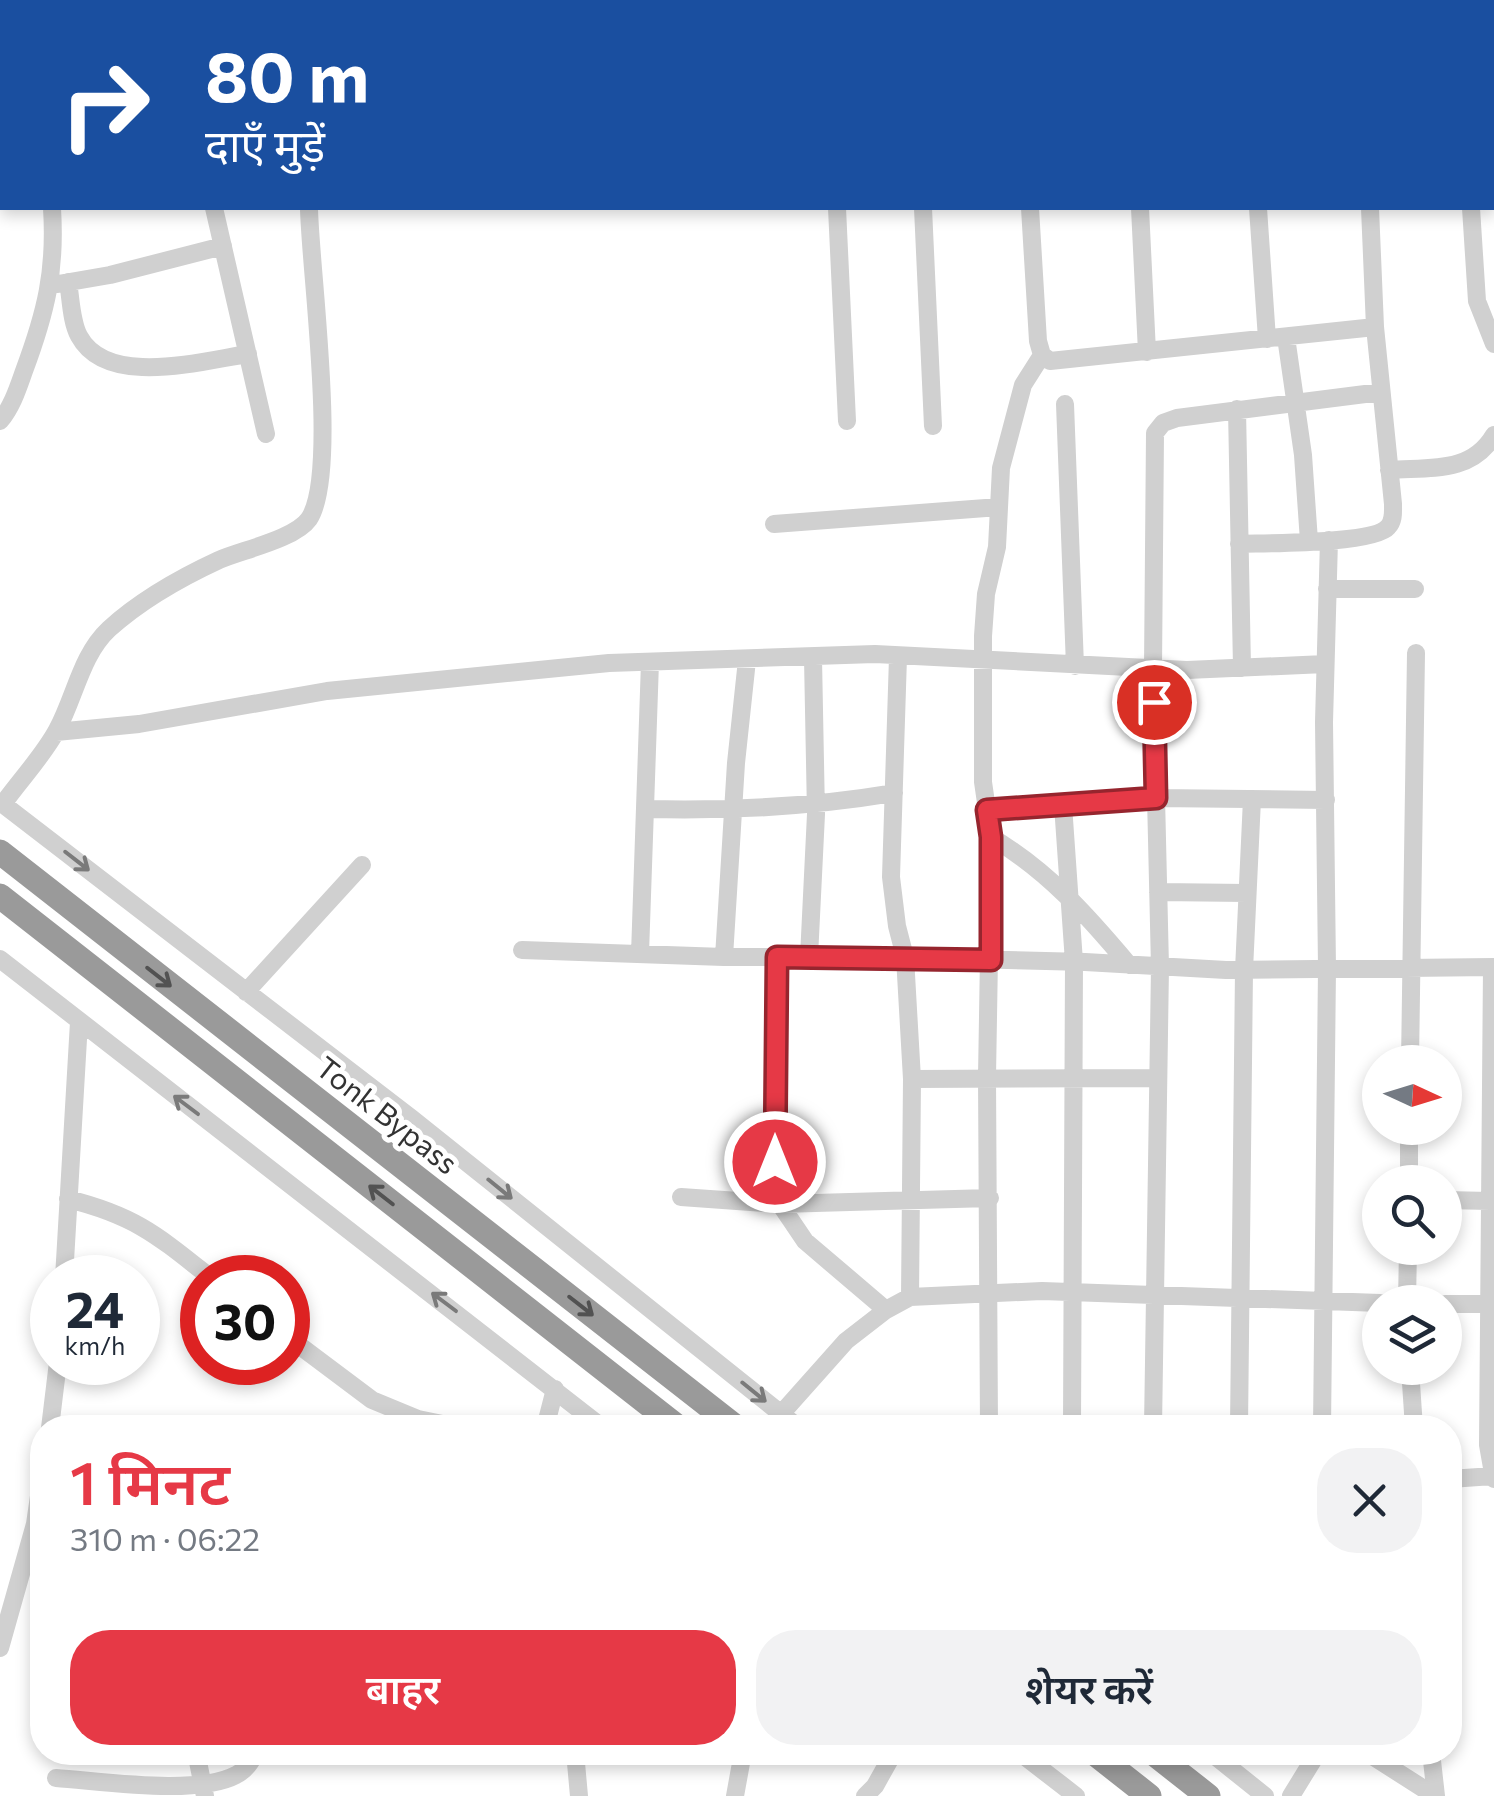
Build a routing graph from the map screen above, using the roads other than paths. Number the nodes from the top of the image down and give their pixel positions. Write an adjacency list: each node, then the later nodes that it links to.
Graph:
1 (52, 210): 12 (street)
2 (214, 210): 11 (street)
3 (309, 210): 46 (street)
4 (837, 210): 24 (street)
5 (923, 210): 25 (street)
6 (1030, 210): 18 (street)
7 (1140, 210): 16 (street)
8 (1258, 210): 14 (street)
9 (1370, 210): 13 (street)
10 (1470, 210): 15 (street)
11 (223, 246): 12 (street); 17 (street)
12 (60, 284): 17 (street); 23 (street)
13 (1374, 327): 14 (street); 19 (street)
14 (1277, 338): 16 (street); 20 (street)
15 (1494, 344)
16 (1147, 352): 18 (street)
17 (248, 354): 26 (street)
18 (1042, 355): 29 (street)
19 (1381, 392): 20 (street); 28 (street)
20 (1296, 403): 22 (street); 32 (street)
21 (1065, 404): 43 (street)
22 (1237, 408): 33 (street); 45 (street)
23 (0, 420)
24 (847, 421)
25 (933, 426)
26 (266, 434)
27 (1494, 436): 28 (street)
28 (1390, 470): 31 (street)
29 (999, 507): 30 (street); 41 (street)
30 (774, 524)
31 (1329, 540): 32 (street); 34 (street)
32 (1309, 541): 33 (street)
33 (1239, 544): 44 (street)
34 (1327, 589): 35 (street); 42 (street)
35 (1415, 589)
36 (1416, 653): 75 (street)
37 (898, 656): 38 (street); 41 (street); 47 (street)
38 (813, 658): 39 (street); 53 (street)
39 (747, 660): 40 (street); 56 (street)
40 (650, 662): 46 (street); 54 (street)
41 (982, 662): 43 (street); 55 (street)
42 (1326, 664): 44 (street); 50 (street)
43 (1075, 666): 45 (street)
44 (1242, 668): 45 (street)
45 (1153, 669): 48 (street)
46 (56, 732): 51 (street)
47 (894, 793): 53 (street); 69 (street)
48 (1156, 798): 49 (street); 52 (street); 60 (street)
49 (1252, 799): 50 (street); 61 (street)
50 (1326, 800): 77 (street)
51 (1, 802): 79 (street, one-way to 79)
52 (1063, 805): 55 (street); 63 (street)
53 (816, 806): 56 (street); 68 (street)
54 (647, 809): 56 (street); 65 (street)
55 (987, 810): 57 (street)
56 (733, 811): 66 (street)
57 (991, 837): 63 (street); 71 (street)
58 (0, 852): 115 (highway, Tonk Bypass, one-way to 115)
59 (362, 865): 79 (street)
60 (1158, 892): 61 (street); 74 (street)
61 (1248, 892): 78 (street)
62 (0, 896): 114 (highway, one-way to 62)
63 (1071, 897): 72 (street); 73 (street)
64 (522, 950): 65 (street)
65 (640, 954): 66 (street)
66 (724, 957): 67 (street)
67 (777, 957): 68 (street); 92 (street)
68 (809, 957): 69 (street)
69 (905, 957): 71 (street); 84 (street)
70 (0, 959): 80 (street)
71 (991, 960): 72 (street); 83 (street)
72 (1074, 962): 73 (street); 82 (street)
73 (1129, 965): 74 (street)
74 (1160, 966): 78 (street); 85 (street)
75 (1412, 967): 76 (street); 77 (street); 81 (street)
76 (1493, 967): 90 (street)
77 (1327, 968): 78 (street); 100 (street)
78 (1244, 970): 99 (street)
79 (246, 992): 109 (street, one-way to 109)
80 (80, 1022): 88 (street); 108 (street, one-way to 80)
81 (1410, 1045)
82 (1074, 1076): 83 (street); 85 (street); 96 (street)
83 (987, 1077): 84 (street); 87 (street)
84 (912, 1078): 91 (street)
85 (1158, 1078): 98 (street)
86 (681, 1197): 92 (street)
87 (990, 1198): 91 (street); 95 (street)
88 (68, 1199): 93 (street); 94 (street)
89 (1462, 1200): 90 (street)
90 (1490, 1201): 103 (street)
91 (911, 1202): 92 (street); 97 (street)
92 (780, 1204): 104 (street)
93 (65, 1255)
94 (182, 1255)
95 (990, 1293): 96 (street); 97 (street); 116 (street)
96 (1072, 1293): 98 (street); 117 (street)
97 (910, 1296): 104 (street)
98 (1155, 1296): 99 (street); 118 (street)
99 (1240, 1300): 100 (street); 119 (street)
100 (1322, 1302): 101 (street); 120 (street)
101 (1362, 1303)
102 (1462, 1304): 103 (street)
103 (1491, 1304): 122 (street)
104 (886, 1310): 109 (street)
105 (310, 1354): 111 (street)
106 (55, 1385): 110 (street)
107 (1411, 1385): 121 (street)
108 (555, 1389): 112 (street); 113 (street)
109 (781, 1414)
110 (52, 1415)
111 (390, 1415)
112 (548, 1415)
113 (587, 1415)
114 (662, 1415)
115 (720, 1415)
116 (989, 1415)
117 (1072, 1415)
118 (1153, 1415)
119 (1239, 1415)
120 (1322, 1415)
121 (1413, 1415)
122 (1494, 1477): 123 (street)
123 (1462, 1478)
124 (30, 1542): 125 (street)
125 (0, 1648)
126 (198, 1765): 139 (street)
127 (249, 1765): 139 (street)
128 (576, 1765): 140 (street)
129 (741, 1765): 141 (street)
130 (885, 1765): 142 (street)
131 (1037, 1765): 143 (street)
132 (1109, 1765): 144 (highway)
133 (1169, 1765): 145 (highway)
134 (1226, 1765): 146 (street)
135 (1310, 1765): 147 (street)
136 (1386, 1765): 148 (street)
137 (1433, 1765): 148 (street)
138 (56, 1778): 139 (street)
139 (203, 1791)
140 (579, 1796)
141 (735, 1796)
142 (865, 1796)
143 (1076, 1796)
144 (1148, 1796)
145 (1208, 1796)
146 (1265, 1796)
147 (1291, 1796)
148 (1435, 1796)

